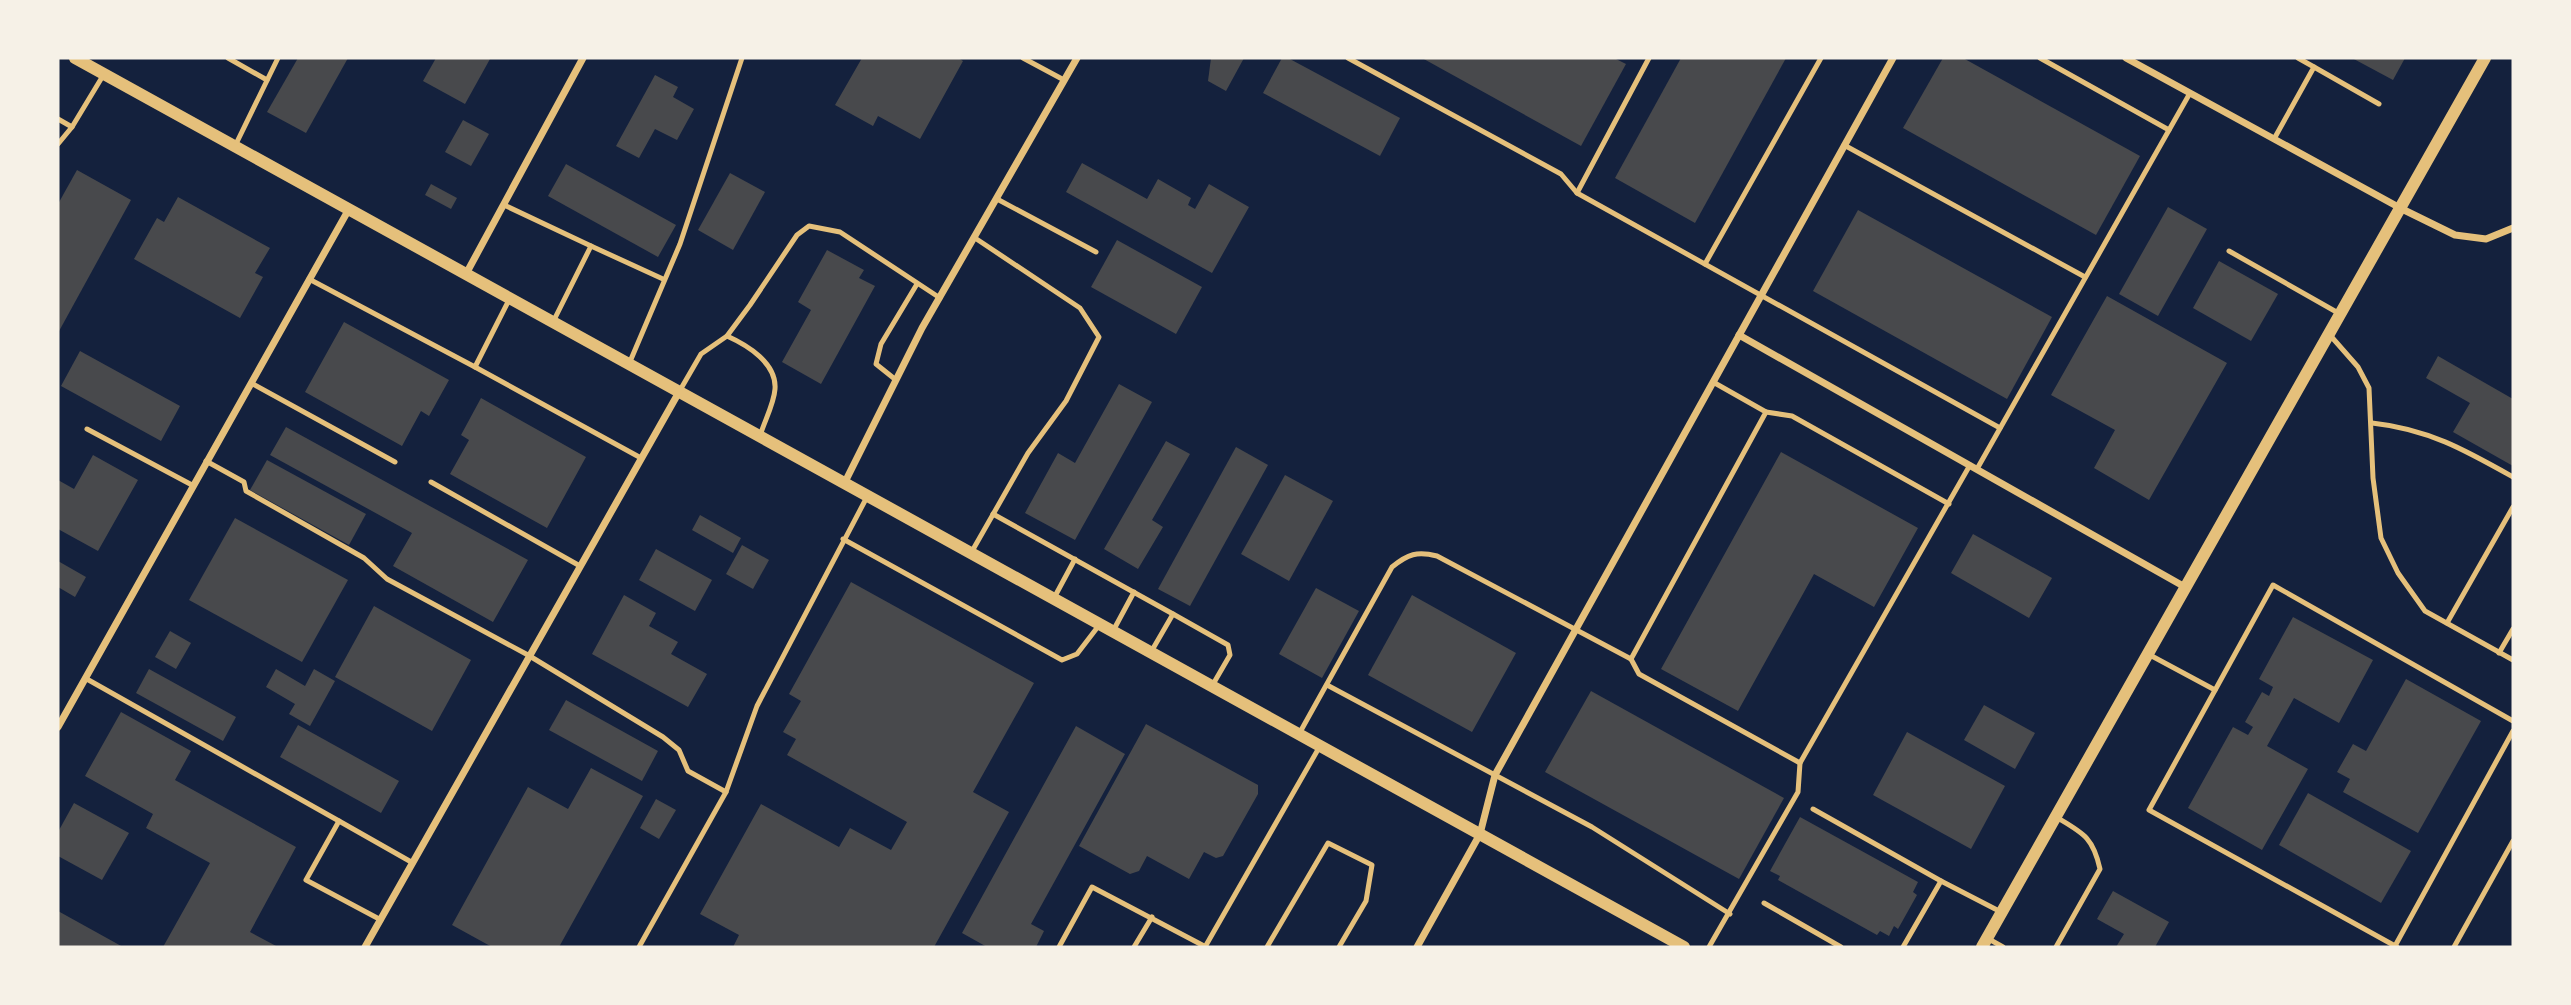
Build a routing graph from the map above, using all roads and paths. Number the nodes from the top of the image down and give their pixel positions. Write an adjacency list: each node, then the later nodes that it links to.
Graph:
1 (75, 58): 17 (street)
2 (228, 58): 18 (lane)
3 (278, 58): 18 (lane)
4 (583, 58): 31 (street)
5 (742, 58): 43 (lane)
6 (1023, 58): 19 (lane)
7 (1077, 58): 19 (street)
8 (1348, 58): 29 (lane)
9 (1649, 58): 29 (lane)
10 (1821, 58): 39 (lane)
11 (1893, 58): 27 (street)
12 (2040, 58): 24 (lane)
13 (2126, 58): 20 (street)
14 (2298, 58): 16 (lane)
15 (2485, 58): 33 (street)
16 (2314, 67): 21 (lane); 25 (lane)
17 (104, 74): 23 (lane); 28 (street)
18 (267, 80): 28 (lane)
19 (1064, 80): 30 (street)
20 (2190, 93): 24 (lane); 25 (street)
21 (2379, 104)
22 (58, 119): 23 (lane)
23 (72, 127): 26 (lane)
24 (2169, 130): 41 (lane)
25 (2274, 139): 33 (street)
26 (58, 144)
27 (1844, 145): 41 (lane); 45 (street)
28 (234, 146): 32 (street)
29 (1577, 193): 39 (lane)
30 (997, 199): 35 (street); 38 (lane)
31 (504, 205): 36 (lane); 40 (street)
32 (348, 209): 40 (street); 42 (street)
33 (2402, 209): 34 (street); 48 (street)
34 (2513, 228)
35 (975, 238): 47 (street); 75 (lane)
36 (591, 246): 43 (lane); 49 (lane)
37 (2229, 251): 48 (lane)
38 (1096, 253)
39 (1705, 264): 45 (lane)
40 (466, 274): 46 (street)
41 (2085, 277): 61 (lane)
42 (309, 279): 54 (lane); 57 (street)
43 (663, 279): 53 (lane)
44 (917, 284): 47 (lane); 52 (lane); 55 (lane)
45 (1761, 294): 51 (street); 61 (lane)
46 (510, 298): 49 (street); 54 (lane)
47 (940, 298): 55 (street)
48 (2340, 314): 50 (street)
49 (553, 322): 53 (street)
50 (2329, 334): 60 (lane); 80 (street)
51 (1739, 335): 56 (street); 67 (street)
52 (727, 336): 58 (lane); 63 (lane)
53 (629, 364): 58 (street)
54 (475, 367): 64 (lane)
55 (896, 380): 70 (street)
56 (1713, 382): 59 (lane); 87 (street)
57 (251, 383): 65 (street); 66 (lane)
58 (679, 392): 63 (street); 64 (street)
59 (1766, 412): 73 (lane); 93 (lane)
60 (2372, 423): 68 (lane); 84 (lane)
61 (2000, 428): 67 (lane)
62 (87, 429): 71 (lane)
63 (760, 436): 70 (street)
64 (641, 458): 79 (street)
65 (206, 461): 71 (street); 92 (lane)
66 (395, 462)
67 (1973, 467): 73 (lane); 80 (street)
68 (2513, 477)
69 (431, 482): 79 (lane)
70 (845, 482): 72 (street)
71 (192, 485): 95 (street)
72 (868, 495): 76 (lane); 77 (street)
73 (1949, 504): 104 (lane)
74 (2513, 507): 84 (lane)
75 (993, 514): 77 (lane); 78 (lane)
76 (843, 539): 85 (lane); 106 (lane)
77 (971, 552): 82 (street)
78 (1075, 559): 81 (lane); 82 (lane)
79 (580, 566): 92 (street)
80 (2185, 587): 91 (street)
81 (1134, 592): 83 (lane); 88 (lane)
82 (1054, 598): 85 (street)
83 (1173, 614): 89 (lane); 97 (lane)
84 (2447, 623): 90 (lane)
85 (1100, 624): 88 (street)
86 (2513, 629): 90 (lane)
87 (1576, 630): 93 (lane); 96 (lane); 105 (street)
88 (1113, 631): 89 (street)
89 (1151, 652): 97 (street)
90 (2500, 653): 94 (lane)
91 (2148, 654): 98 (lane); 108 (street)
92 (528, 655): 106 (lane); 112 (street)
93 (1631, 659): 104 (lane)
94 (2513, 660)
95 (85, 678): 100 (street); 109 (lane)
96 (1326, 685): 102 (lane); 105 (lane)
97 (1212, 686): 102 (street)
98 (2215, 690): 99 (lane); 134 (lane)
99 (2513, 721)
100 (58, 727)
101 (2513, 731): 134 (lane)
102 (1299, 734): 103 (street)
103 (1320, 746): 110 (street); 124 (lane)
104 (1800, 763): 116 (lane)
105 (1495, 775): 110 (street); 116 (lane)
106 (726, 792): 121 (lane)
107 (1813, 809): 113 (lane)
108 (2056, 817): 115 (street); 133 (lane)
109 (340, 821): 112 (lane); 118 (lane)
110 (1480, 834): 127 (street); 128 (street)
111 (2513, 841): 135 (lane)
112 (413, 863): 118 (street)
113 (1941, 881): 115 (lane); 131 (lane)
114 (1764, 903): 130 (lane)
115 (2002, 913): 119 (street)
116 (1730, 914): 129 (lane)
117 (1152, 917): 122 (lane); 123 (lane); 124 (lane)
118 (381, 920): 120 (street)
119 (1985, 943): 132 (lane)
120 (365, 947)
121 (639, 947)
122 (1059, 947)
123 (1134, 947)
124 (1205, 947)
125 (1267, 947): 126 (lane)
126 (1339, 947)
127 (1417, 947)
128 (1684, 947)
129 (1709, 947)
130 (1842, 947)
131 (1903, 947)
132 (2003, 947)
133 (2056, 947)
134 (2396, 947)
135 (2454, 947)

